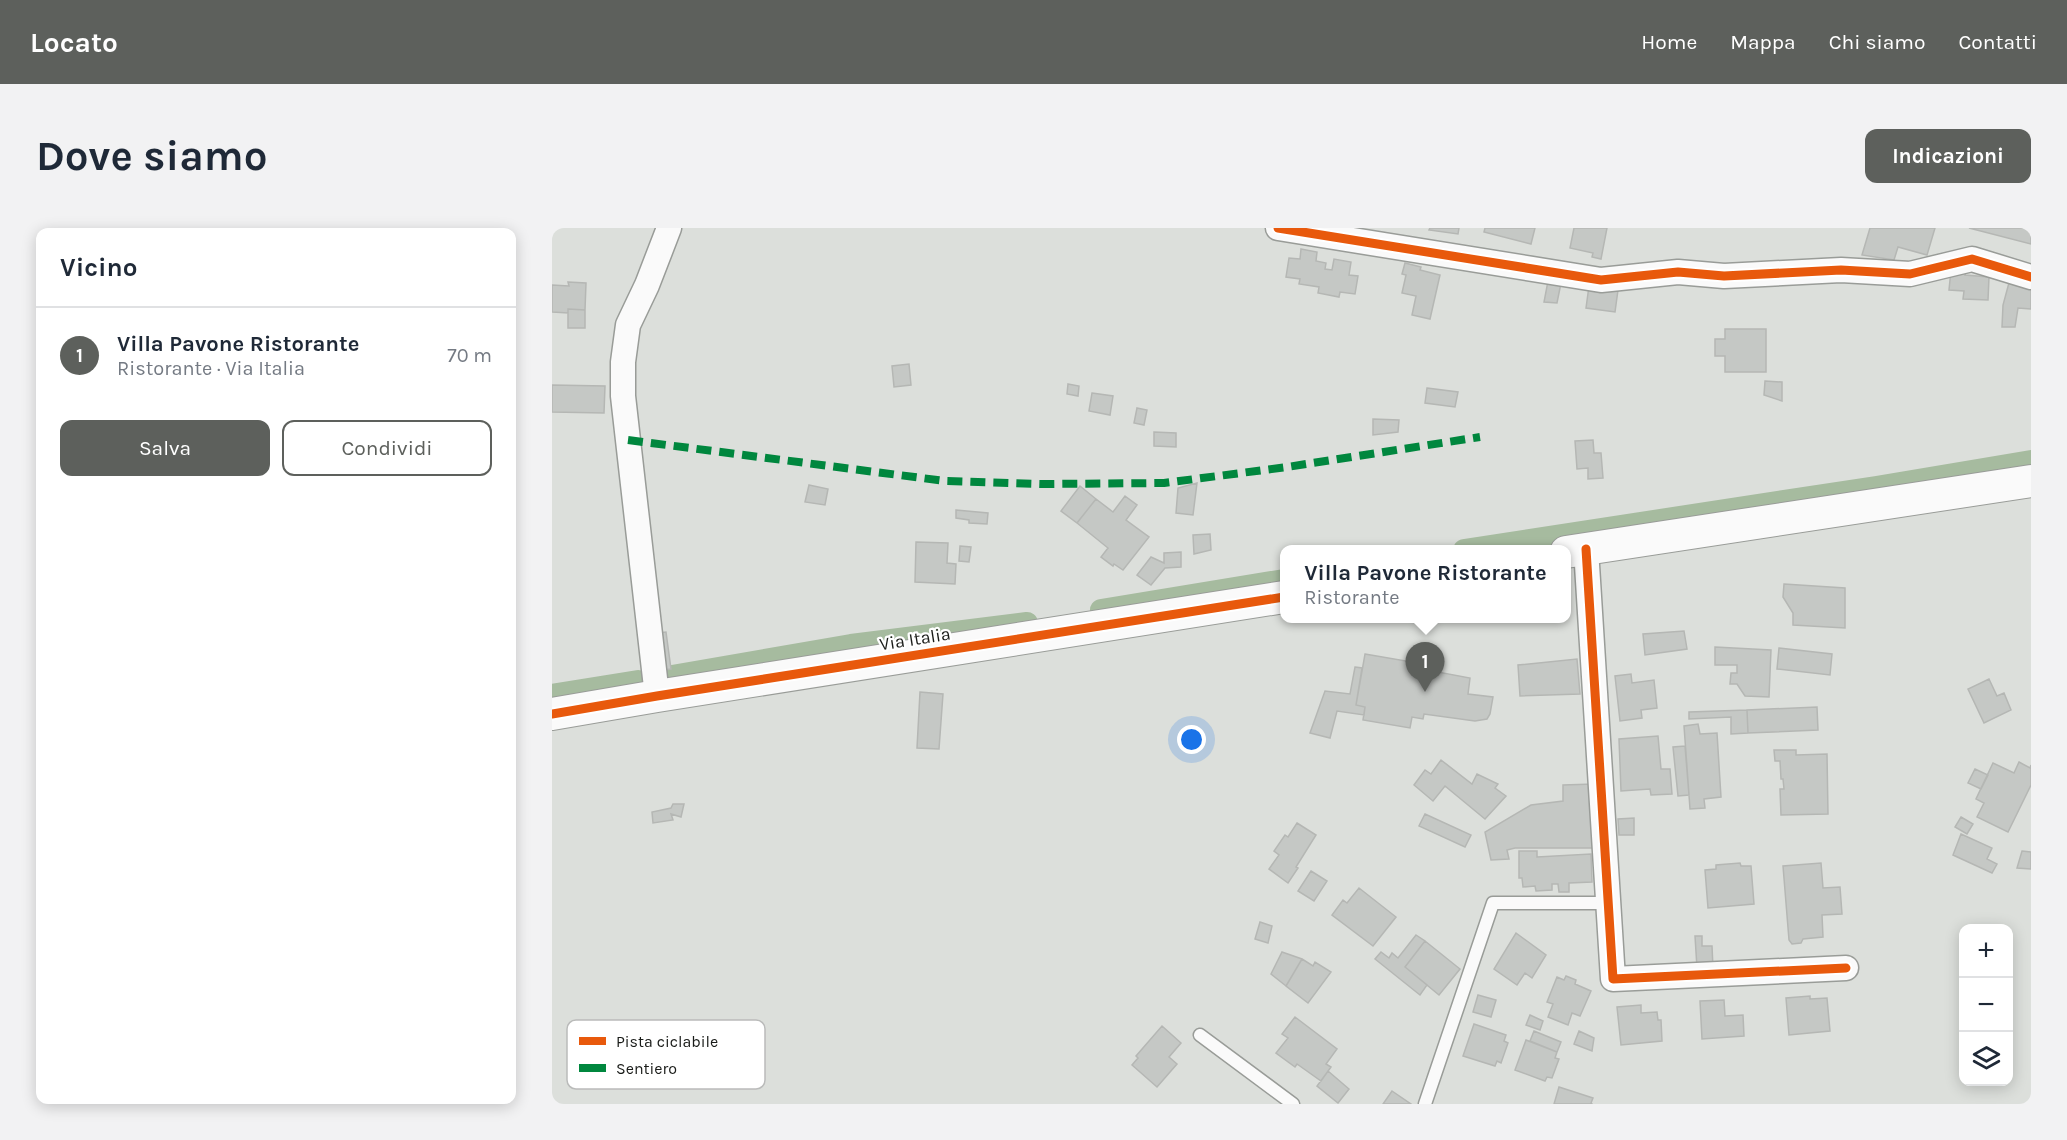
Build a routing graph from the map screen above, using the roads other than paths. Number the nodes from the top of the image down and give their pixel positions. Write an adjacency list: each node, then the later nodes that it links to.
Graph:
1 (669, 228): 7 (street)
2 (1278, 228): 3 (street)
3 (2031, 277)
4 (2031, 481): 5 (street)
5 (1576, 551): 9 (street)
6 (1280, 598): 7 (street, Via Italia)
7 (657, 696): 8 (street, Via Italia)
8 (552, 714)
9 (1607, 903): 10 (street); 13 (lane)
10 (1846, 968)
11 (1200, 1035): 12 (lane)
12 (1293, 1104)
13 (1425, 1104)

